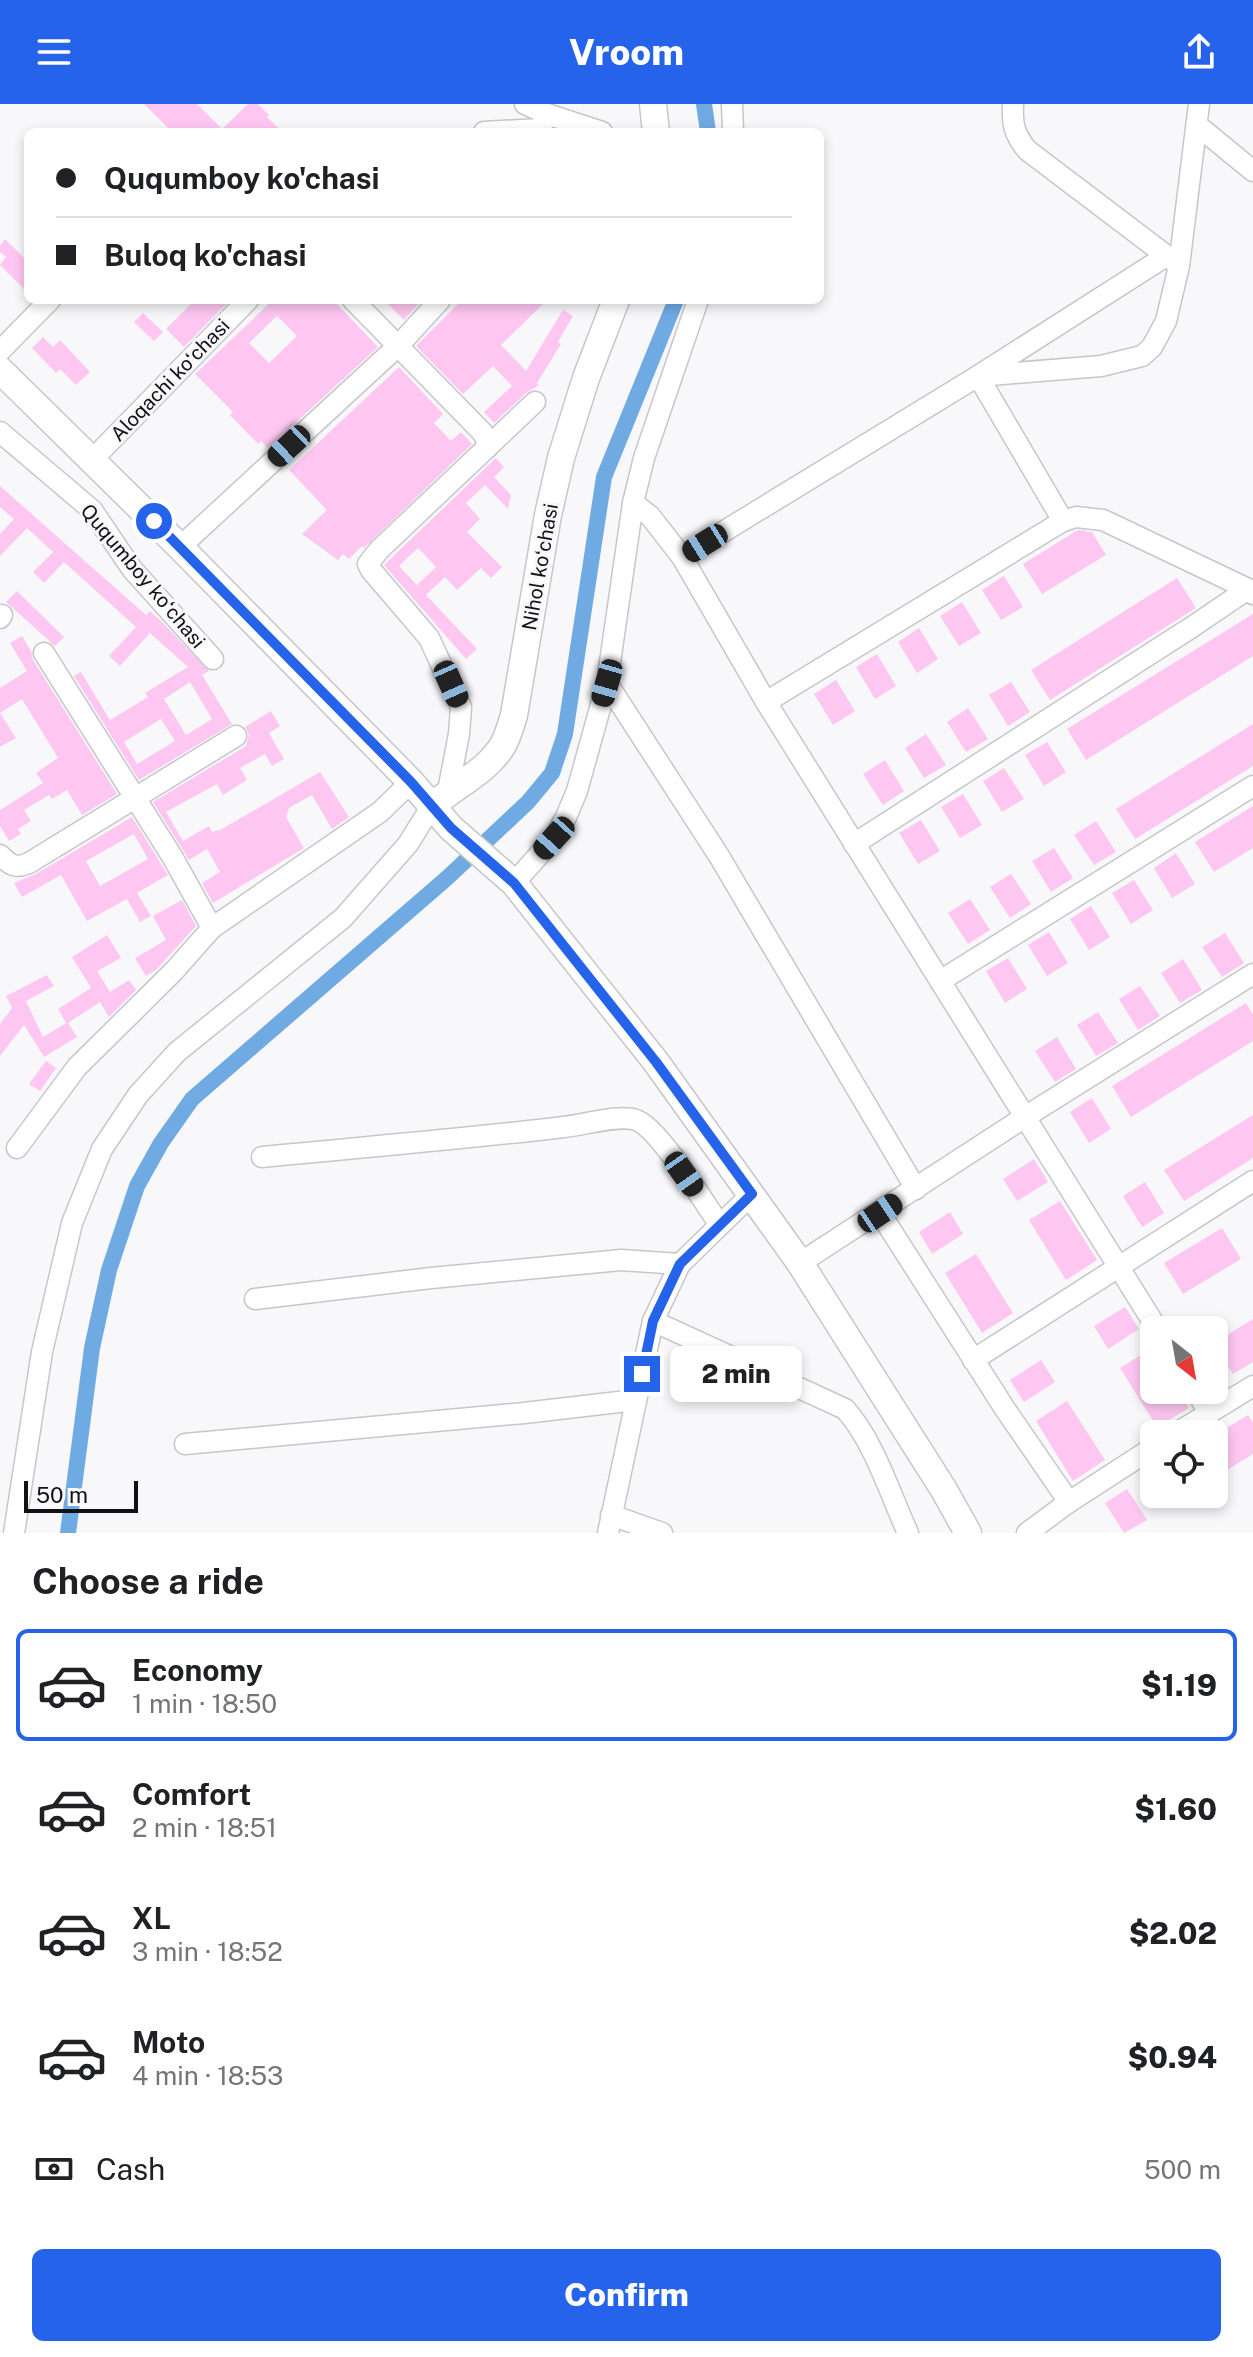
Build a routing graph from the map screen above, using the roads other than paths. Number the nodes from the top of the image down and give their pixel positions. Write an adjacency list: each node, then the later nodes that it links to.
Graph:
1 (525, 104): 6 (street)
2 (653, 104): 10 (main road)
3 (732, 104): 11 (street)
4 (1013, 104): 13 (street)
5 (1199, 104): 7 (street)
6 (547, 114): 8 (street); 9 (street)
7 (1197, 125): 12 (street); 13 (street)
8 (540, 128)
9 (585, 128)
10 (656, 128)
11 (733, 128)
12 (1253, 171)
13 (1172, 261): 22 (street); 22 (street)
14 (46, 304): 21 (street)
15 (244, 304): 26 (street, Aloqachi koʻchasi)
16 (357, 304): 20 (street)
17 (436, 304): 20 (street)
18 (614, 304): 40 (main road, Nihol koʻchasi)
19 (697, 304): 27 (street)
20 (399, 345): 25 (street); 29 (street)
21 (1, 352): 26 (main road)
22 (978, 376): 28 (street); 30 (street)
23 (535, 402): 25 (street)
24 (0, 432): 33 (street, Ququmboy koʻchasi)
25 (487, 448): 40 (street)
26 (92, 460): 29 (main road)
27 (633, 503): 30 (street); 34 (street)
28 (1063, 521): 31 (street); 35 (street)
29 (180, 547): 37 (main road)
30 (682, 557): 35 (street)
31 (1250, 591): 41 (street)
32 (44, 653): 39 (street)
33 (213, 659)
34 (607, 683): 43 (street); 51 (street)
35 (766, 702): 41 (street)
36 (236, 736): 39 (street)
37 (411, 782): 40 (main road); 44 (street)
38 (1253, 786): 46 (street)
39 (134, 798): 42 (street); 44 (street)
40 (440, 799): 43 (main road); 71 (street)
41 (854, 844): 46 (street)
42 (0, 855)
43 (506, 876): 52 (main road)
44 (212, 928): 48 (street)
45 (1253, 974): 47 (street)
46 (940, 981): 47 (street)
47 (1025, 1117): 51 (street); 57 (street)
48 (17, 1148)
49 (262, 1157): 54 (street)
50 (1253, 1181): 57 (street)
51 (916, 1189): 53 (street)
52 (752, 1194): 54 (street); 55 (main road)
53 (880, 1213): 55 (street); 61 (street)
54 (719, 1224): 56 (street)
55 (800, 1263): 74 (main road)
56 (680, 1264): 58 (street); 60 (street)
57 (1118, 1266): 59 (street); 61 (street)
58 (255, 1299)
59 (1149, 1316)
60 (653, 1321): 63 (street); 73 (street)
61 (973, 1360): 69 (street)
62 (1253, 1386): 65 (street)
63 (636, 1400): 67 (street); 70 (street)
64 (1204, 1404): 65 (street)
65 (1209, 1412): 66 (street)
66 (1197, 1420)
67 (185, 1444)
68 (1140, 1456): 69 (street)
69 (1069, 1502): 75 (street)
70 (610, 1524): 72 (street)
71 (14, 1533)
72 (662, 1533)
73 (908, 1533)
74 (968, 1533)
75 (1027, 1533)

